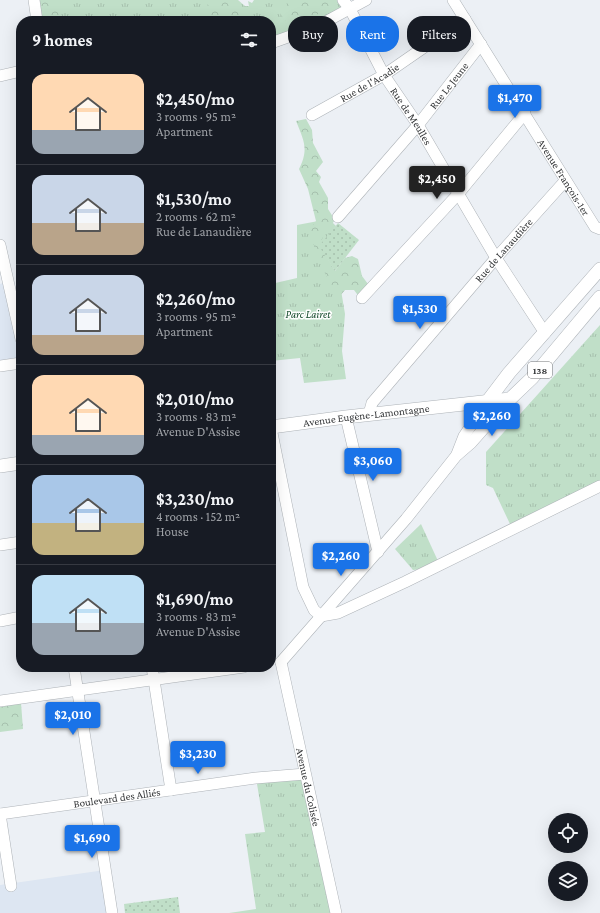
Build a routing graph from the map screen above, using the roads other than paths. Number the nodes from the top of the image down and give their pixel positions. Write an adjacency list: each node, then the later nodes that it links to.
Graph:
1 (34, 0): 6 (street)
2 (342, 0): 5 (street, Rue de Meulles)
3 (366, 0): 5 (street)
4 (453, 0): 7 (street, Avenue François-1er)
5 (350, 9): 9 (street); 13 (street, Rue de Meulles)
6 (36, 16)
7 (463, 16)
8 (471, 28): 10 (street, Avenue François-1er)
9 (276, 41)
10 (481, 44): 15 (street, Avenue François-1er); 17 (street, Rue Le Jeune)
11 (417, 52): 13 (street, Rue de l'Acadie)
12 (16, 72): 14 (street)
13 (384, 75): 16 (street, Rue de l'Acadie); 17 (street, Rue de Meulles)
14 (0, 76)
15 (525, 112): 18 (street, Avenue François-1er); 19 (street)
16 (312, 115)
17 (418, 125): 19 (street, Rue de Meulles); 20 (street, Rue Le Jeune)
18 (565, 181): 21 (street, Avenue François-1er); 23 (street, Rue de Lanaudière)
19 (459, 193): 23 (street, Rue de Meulles); 27 (street)
20 (338, 217)
21 (600, 229)
22 (0, 245): 25 (street)
23 (496, 258): 29 (street, Rue de Meulles); 34 (street, Rue de Lanaudière)
24 (600, 269): 29 (main road, 138)
25 (4, 283): 28 (street)
26 (600, 297): 32 (main road, 138)
27 (362, 298)
28 (16, 323)
29 (545, 333): 33 (main road, 138)
30 (16, 364): 31 (street)
31 (0, 366)
32 (510, 399): 33 (main road, Avenue Eugène-Lamontagne); 38 (street)
33 (487, 402): 34 (main road, Avenue Eugène-Lamontagne); 38 (street)
34 (368, 414): 35 (main road, Avenue Eugène-Lamontagne)
35 (346, 417): 36 (main road, Avenue Eugène-Lamontagne); 44 (street)
36 (276, 426)
37 (276, 452): 45 (street)
38 (456, 456): 44 (street)
39 (16, 464): 40 (main road)
40 (0, 466)
41 (600, 486): 45 (street)
42 (16, 543): 43 (street)
43 (0, 546)
44 (378, 552): 45 (street)
45 (321, 616): 48 (street)
46 (16, 619): 47 (street)
47 (0, 621)
48 (276, 662): 55 (street, Avenue du Colisée)
49 (75, 672): 53 (street)
50 (153, 672): 52 (street)
51 (202, 672): 52 (street)
52 (154, 680): 53 (street); 56 (street)
53 (78, 690): 54 (street); 57 (street)
54 (0, 701)
55 (305, 774): 56 (street, Boulevard des Alliés); 61 (street, Avenue du Colisée)
56 (171, 790): 57 (street, Boulevard des Alliés)
57 (94, 801): 58 (street, Boulevard des Alliés); 60 (street)
58 (0, 814): 59 (street)
59 (12, 886)
60 (112, 913)
61 (336, 913)

